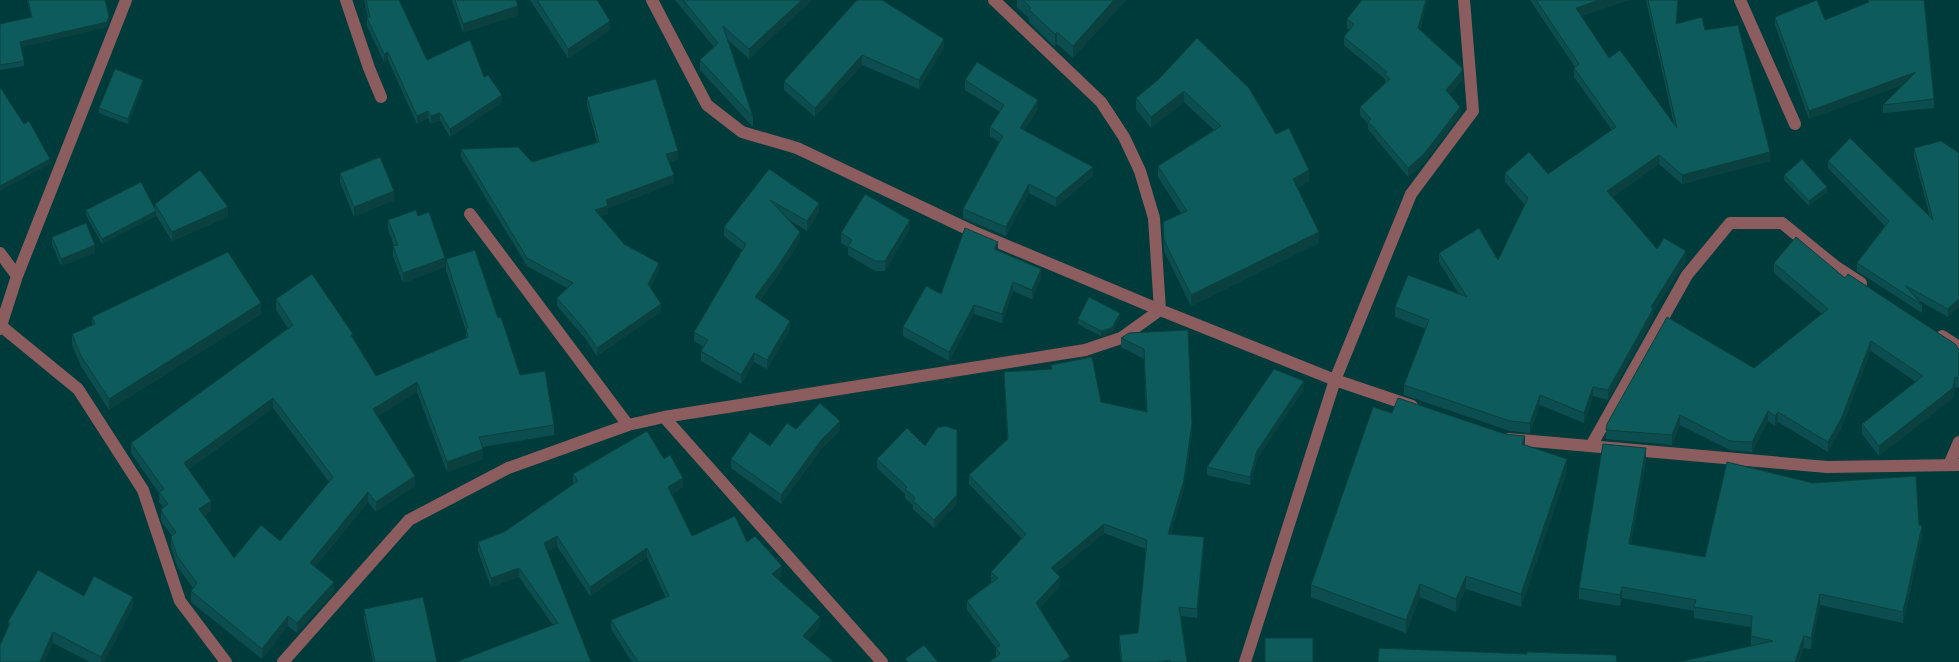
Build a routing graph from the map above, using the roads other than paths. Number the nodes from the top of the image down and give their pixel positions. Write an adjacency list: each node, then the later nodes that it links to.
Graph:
1 (126, 0): 11 (street)
2 (346, 0): 7 (street)
3 (652, 0): 13 (street)
4 (994, 0): 13 (street)
5 (1464, 0): 17 (street)
6 (1740, 0): 8 (street)
7 (381, 97)
8 (1796, 124)
9 (470, 214): 20 (street)
10 (0, 253): 11 (street)
11 (17, 276): 14 (street)
12 (1868, 288): 23 (street)
13 (1160, 310): 17 (street); 19 (street)
14 (0, 327): 25 (street)
15 (1934, 331): 16 (street)
16 (1959, 348)
17 (1335, 380): 18 (street); 28 (street)
18 (1426, 411)
19 (664, 417): 20 (street); 27 (street)
20 (628, 425): 26 (street)
21 (1499, 436): 23 (street)
22 (1959, 442): 24 (street)
23 (1591, 446): 24 (street)
24 (1954, 465)
25 (226, 662)
26 (283, 662)
27 (882, 662)
28 (1245, 662)

